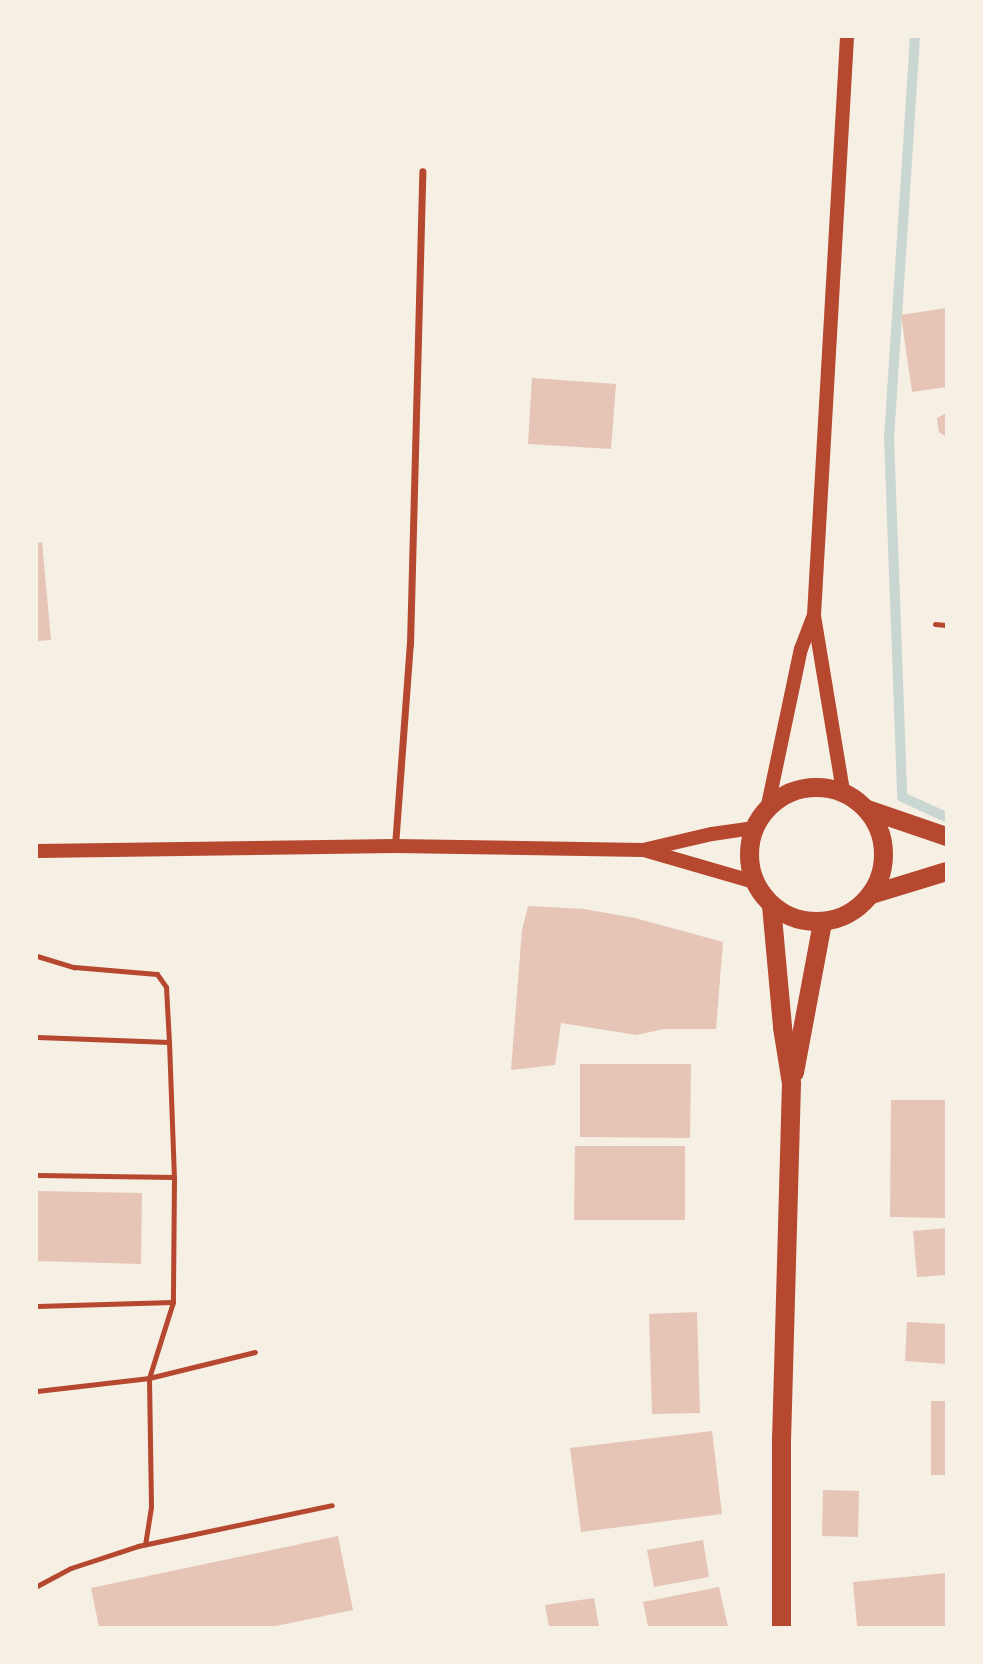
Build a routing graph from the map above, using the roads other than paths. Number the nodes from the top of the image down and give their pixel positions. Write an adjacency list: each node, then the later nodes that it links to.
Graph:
1 (847, 37): 3 (main road)
2 (422, 171): 11 (street)
3 (814, 615): 6 (main road); 7 (main road)
4 (935, 624): 5 (lane)
5 (946, 625)
6 (843, 791): 7 (highway); 8 (highway)
7 (768, 805): 9 (highway)
8 (867, 809): 10 (highway); 16 (highway)
9 (753, 828): 12 (main road); 15 (highway)
10 (946, 836)
11 (395, 846): 12 (main road); 13 (main road)
12 (643, 849): 15 (main road)
13 (37, 851)
14 (946, 871): 16 (highway)
15 (754, 882): 17 (highway)
16 (871, 894): 18 (highway)
17 (771, 905): 18 (highway); 22 (highway)
18 (822, 922): 22 (highway)
19 (37, 956): 21 (lane)
20 (37, 1037): 21 (lane)
21 (169, 1042): 24 (lane)
22 (791, 1083): 33 (highway)
23 (37, 1175): 24 (lane)
24 (174, 1177): 25 (lane)
25 (173, 1302): 26 (lane); 28 (lane)
26 (37, 1306)
27 (255, 1352): 28 (lane)
28 (149, 1378): 29 (lane); 31 (lane)
29 (37, 1391)
30 (332, 1505): 31 (lane)
31 (145, 1544): 32 (lane)
32 (37, 1586)
33 (780, 1627)

